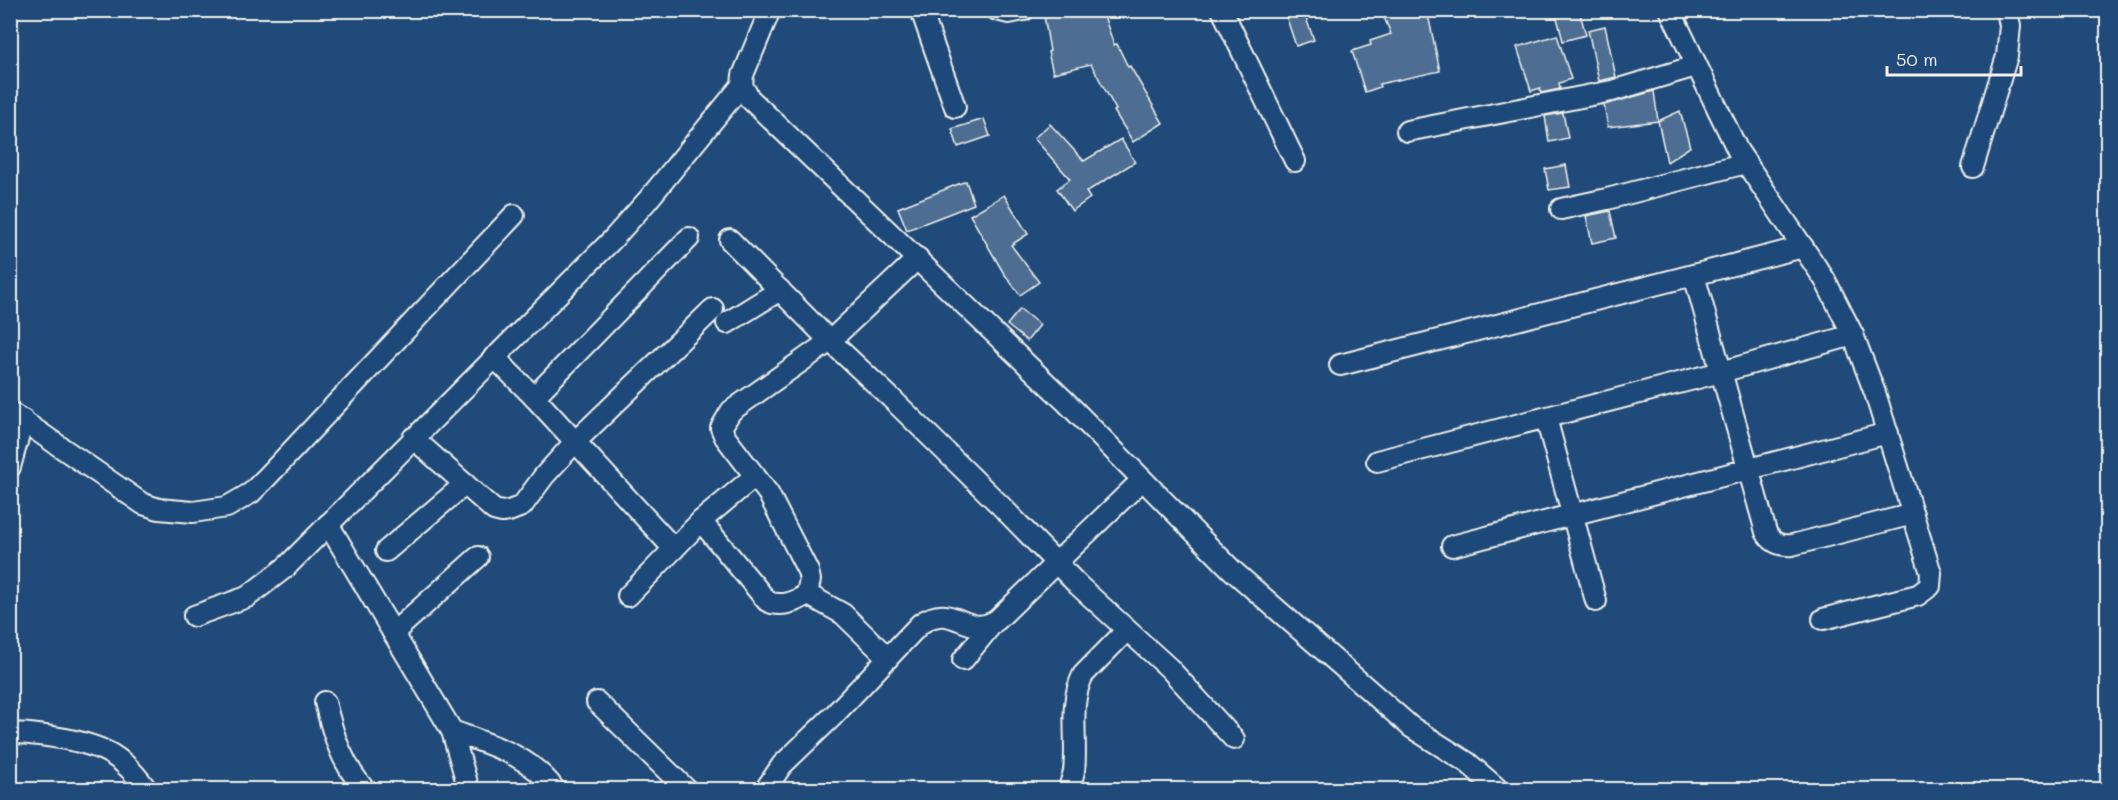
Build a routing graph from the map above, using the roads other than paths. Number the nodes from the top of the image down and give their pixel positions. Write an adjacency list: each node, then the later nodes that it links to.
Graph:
1 (770, 10): 9 (street)
2 (921, 10): 10 (street)
3 (997, 10): 4 (street)
4 (1024, 10)
5 (1222, 10): 12 (street)
6 (1670, 10): 8 (street)
7 (2007, 10): 14 (street)
8 (1696, 66): 11 (street); 13 (street)
9 (742, 85): 20 (street); 27 (street)
10 (955, 107)
11 (1407, 131)
12 (1295, 161)
13 (1746, 163): 15 (street); 19 (street)
14 (1973, 167)
15 (1561, 209)
16 (514, 214): 31 (street)
17 (688, 238): 30 (street)
18 (730, 240): 22 (street)
19 (1803, 247): 21 (street); 25 (street)
20 (918, 258): 26 (street); 40 (street)
21 (1694, 275): 28 (street); 29 (street)
22 (780, 290): 24 (street); 26 (street)
23 (713, 309): 35 (street)
24 (727, 323)
25 (1853, 335): 29 (street); 33 (street)
26 (830, 341): 39 (street); 50 (street)
27 (494, 357): 30 (street); 34 (street)
28 (1340, 365)
29 (1721, 372): 32 (street); 38 (street)
30 (534, 397): 35 (street)
31 (17, 416): 37 (street)
32 (1546, 418): 36 (street); 43 (street)
33 (1888, 433): 38 (street); 42 (street)
34 (413, 438): 41 (street); 45 (street)
35 (575, 442): 41 (street); 47 (street)
36 (1377, 461)
37 (10, 467)
38 (1748, 469): 42 (street); 43 (street)
39 (755, 476): 44 (street); 51 (street)
40 (1142, 480): 50 (street); 73 (street)
41 (465, 484): 48 (street)
42 (1913, 514): 55 (street)
43 (1573, 515): 46 (street); 53 (street)
44 (701, 521): 47 (street); 51 (street)
45 (328, 524): 54 (street); 58 (street)
46 (1452, 546)
47 (674, 549): 52 (street)
48 (386, 551)
49 (478, 557): 58 (street)
50 (1056, 564): 56 (street); 57 (street)
51 (807, 594): 59 (street)
52 (628, 596)
53 (1596, 601)
54 (194, 616)
55 (1823, 619)
56 (993, 623): 59 (street); 60 (street)
57 (1127, 630): 65 (street); 72 (street)
58 (393, 633): 63 (street)
59 (888, 658): 71 (street)
60 (963, 660)
61 (325, 702): 67 (street)
62 (597, 702): 70 (street)
63 (452, 731): 68 (street); 69 (street)
64 (10, 732): 66 (street)
65 (1234, 739)
66 (147, 789)
67 (365, 789)
68 (469, 789)
69 (555, 789)
70 (687, 789)
71 (765, 789)
72 (1069, 789)
73 (1499, 789)

